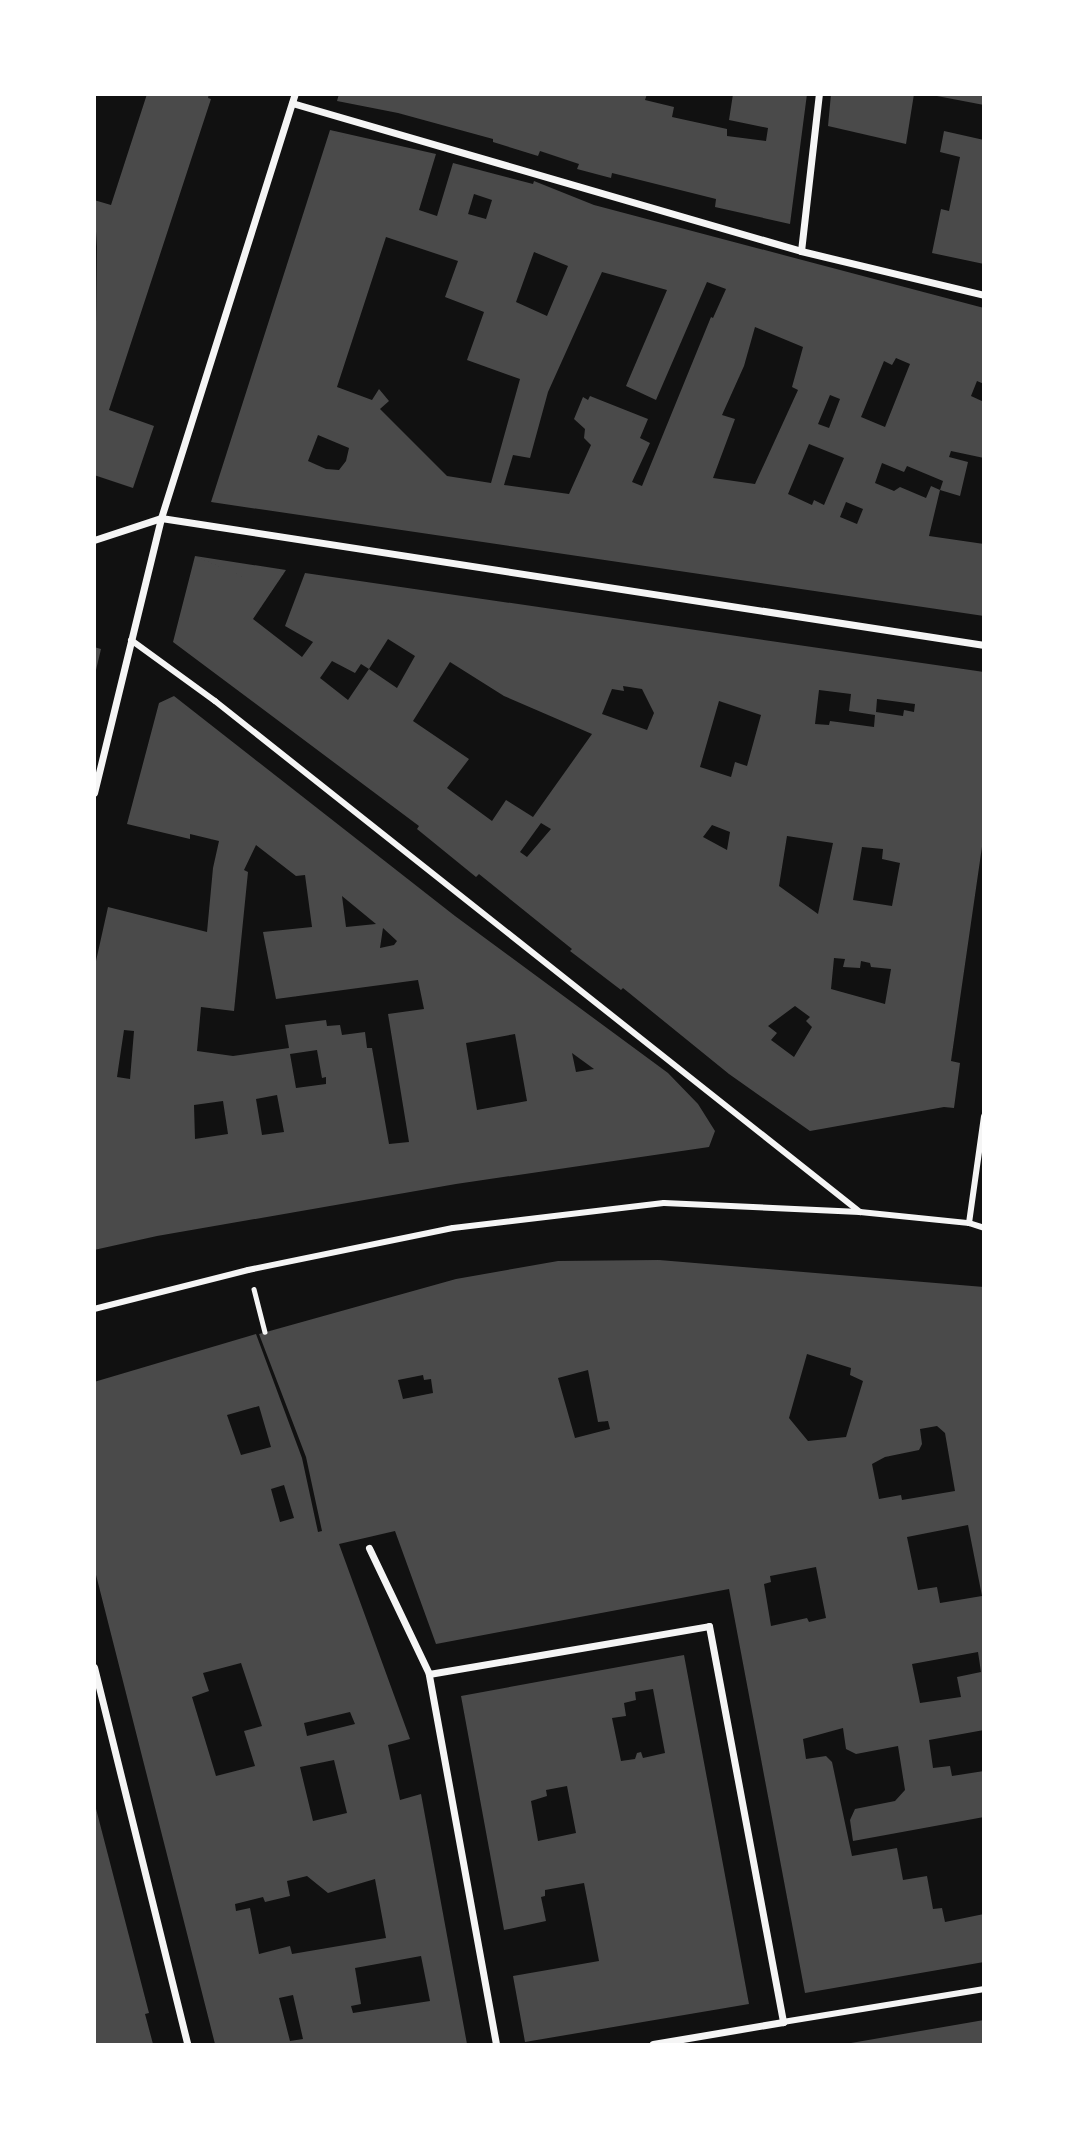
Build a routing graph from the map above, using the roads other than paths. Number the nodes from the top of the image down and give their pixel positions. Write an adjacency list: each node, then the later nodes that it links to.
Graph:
1 (819, 94): 3 (street)
2 (293, 99): 3 (street); 5 (street)
3 (800, 251): 4 (street)
4 (984, 295)
5 (161, 519): 6 (street); 7 (street); 8 (street)
6 (94, 540)
7 (131, 640): 9 (street); 12 (street)
8 (984, 645)
9 (94, 793)
10 (984, 1116): 11 (street)
11 (982, 1141): 13 (street)
12 (860, 1212): 13 (street); 15 (street)
13 (969, 1223): 14 (street)
14 (984, 1228)
15 (94, 1308)
16 (369, 1548): 18 (street)
17 (94, 1667): 21 (street)
18 (429, 1674): 20 (street); 22 (street)
19 (984, 1989): 20 (street)
20 (783, 2022): 23 (street)
21 (187, 2045)
22 (496, 2045)
23 (653, 2045)

